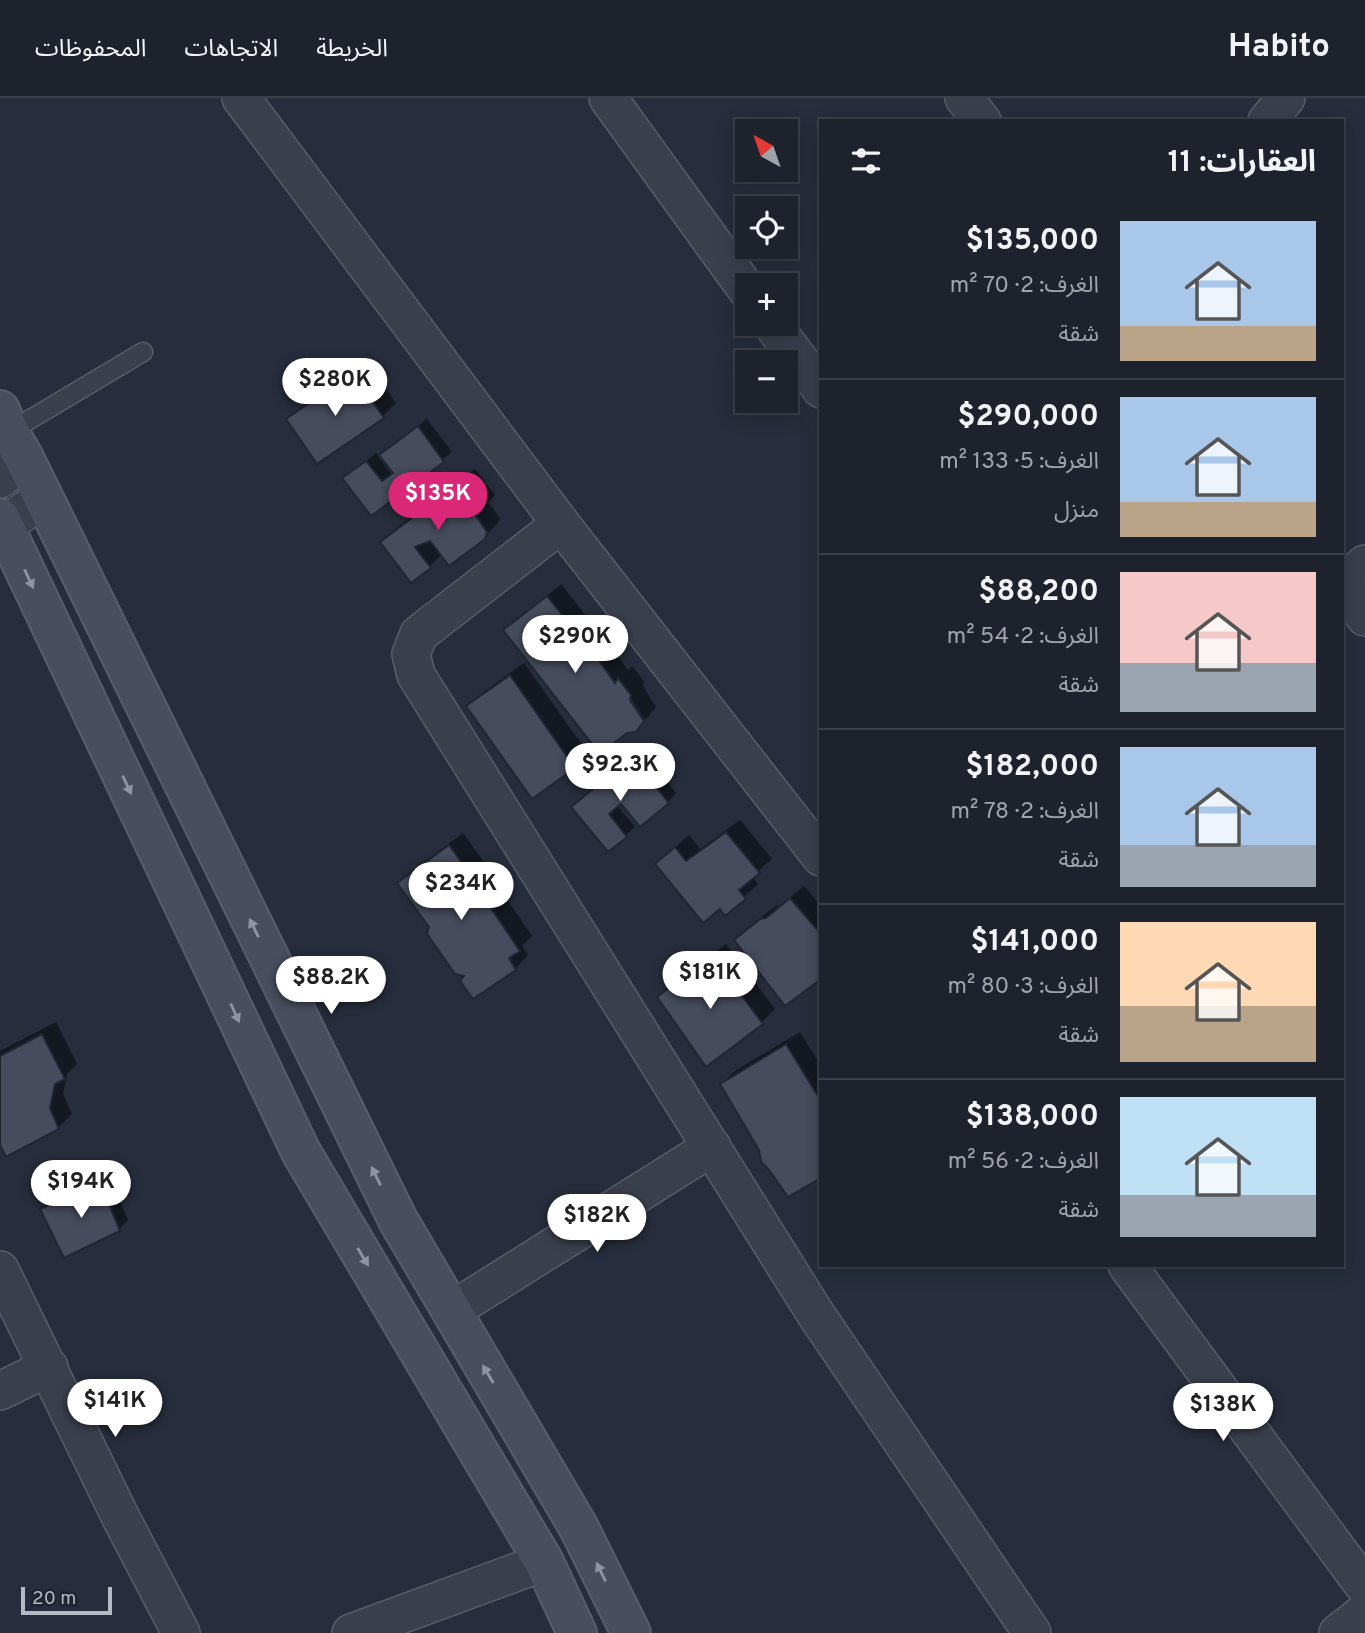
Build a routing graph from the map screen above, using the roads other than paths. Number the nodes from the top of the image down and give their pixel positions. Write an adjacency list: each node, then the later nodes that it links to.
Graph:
1 (241, 98): 13 (street)
2 (608, 98): 7 (street)
3 (964, 98): 5 (street)
4 (1286, 98): 6 (street)
5 (980, 119)
6 (1269, 119)
7 (735, 273)
8 (781, 336): 10 (street)
9 (143, 352): 11 (lane)
10 (819, 385)
11 (6, 442): 12 (main road)
12 (43, 497): 14 (street); 23 (main road, one-way to 12)
13 (561, 524): 19 (street); 20 (street)
14 (1, 525): 26 (main road, one-way to 26)
15 (1365, 564): 16 (street)
16 (1344, 584)
17 (1344, 589): 18 (street)
18 (1365, 617)
19 (819, 854)
20 (712, 1147): 23 (street); 33 (street)
21 (1128, 1267): 27 (street)
22 (0, 1270): 24 (street)
23 (451, 1311): 32 (main road, one-way to 23)
24 (48, 1367): 25 (street); 29 (street)
25 (0, 1391)
26 (544, 1562): 30 (street); 31 (main road)
27 (1365, 1587)
28 (1365, 1612): 34 (street)
29 (181, 1633)
30 (352, 1633)
31 (577, 1633)
32 (631, 1633)
33 (1032, 1633)
34 (1338, 1633)

